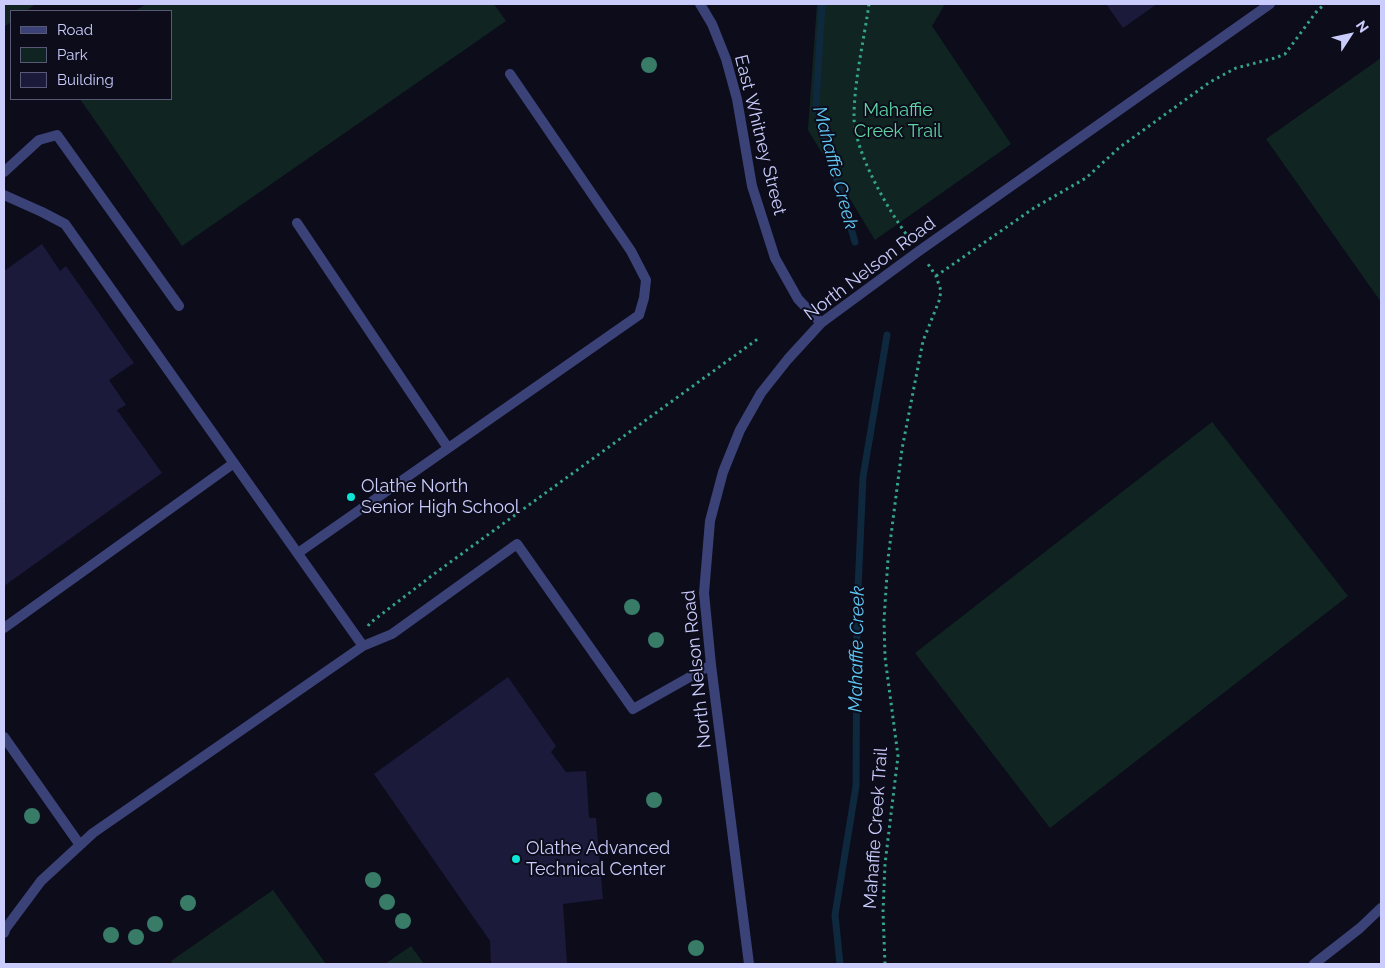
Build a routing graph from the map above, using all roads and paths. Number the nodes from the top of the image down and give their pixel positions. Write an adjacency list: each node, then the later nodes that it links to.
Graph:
1 (700, 4): 12 (street, East Whitney Street)
2 (870, 4): 9 (path, Mahaffie Creek Trail)
3 (1270, 4): 9 (street, North Nelson Road)
4 (1325, 4): 10 (path)
5 (510, 74): 14 (street)
6 (4, 172): 11 (street)
7 (4, 195): 15 (street)
8 (297, 223): 14 (street)
9 (918, 250): 10 (path, Mahaffie Creek Trail); 12 (street, North Nelson Road)
10 (936, 276): 25 (path, Mahaffie Creek Trail)
11 (179, 306)
12 (821, 323): 19 (street, North Nelson Road)
13 (759, 338): 18 (path)
14 (448, 448): 16 (street)
15 (234, 463): 16 (street); 17 (street)
16 (298, 553): 18 (street)
17 (4, 628)
18 (363, 646): 19 (street); 21 (street)
19 (711, 664): 24 (street, North Nelson Road)
20 (4, 737): 21 (street)
21 (80, 845): 23 (street)
22 (1381, 908): 26 (street)
23 (4, 933)
24 (749, 964)
25 (885, 964)
26 (1314, 964)

